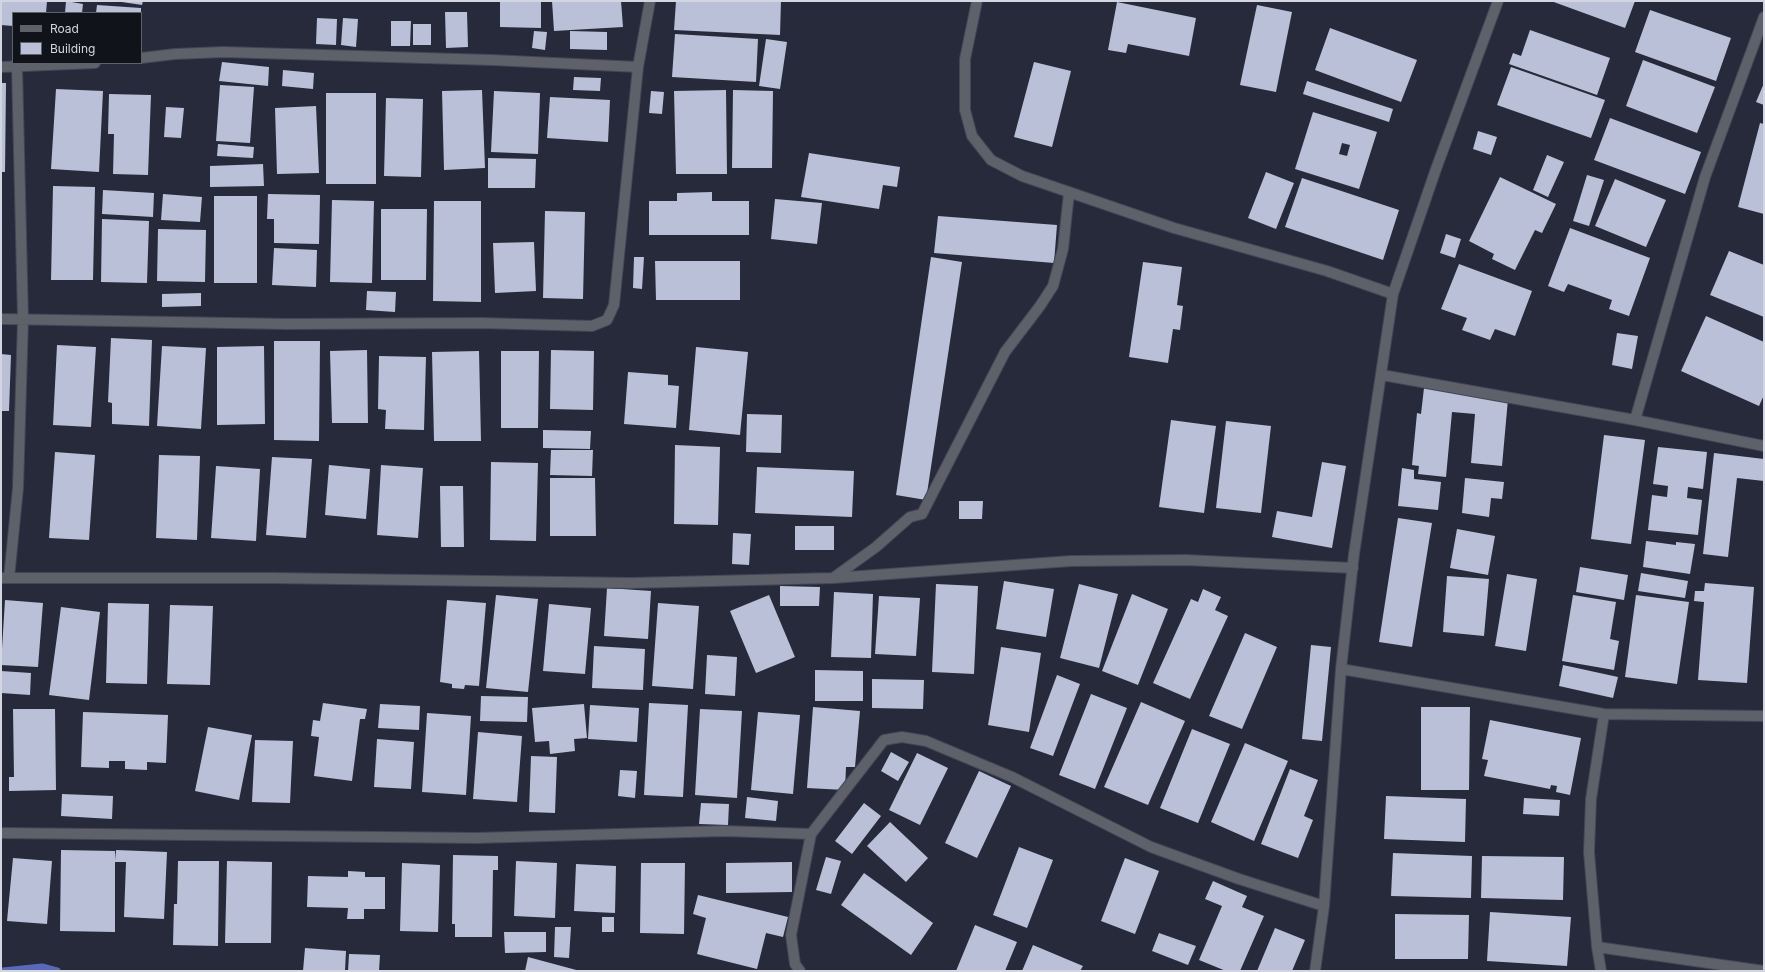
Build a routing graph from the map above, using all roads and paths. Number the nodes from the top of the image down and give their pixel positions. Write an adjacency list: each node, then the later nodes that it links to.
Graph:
1 (650, 1): 9 (street)
2 (977, 1): 10 (street)
3 (1498, 1): 11 (street)
4 (1764, 17): 15 (street)
5 (142, 58): 9 (street)
6 (76, 64): 8 (street)
7 (1, 66): 8 (street)
8 (17, 67): 13 (street)
9 (638, 67): 13 (street)
10 (1069, 193): 11 (street); 19 (street)
11 (1393, 294): 14 (street)
12 (1, 319): 13 (street)
13 (23, 319): 18 (street)
14 (1382, 374): 15 (street); 17 (street)
15 (1635, 420): 16 (street)
16 (1764, 446)
17 (1353, 568): 19 (street); 20 (street)
18 (5, 578): 19 (street)
19 (833, 578)
20 (1341, 669): 21 (street); 25 (street)
21 (1604, 714): 22 (street); 26 (street)
22 (1764, 716)
23 (1, 833): 24 (street)
24 (811, 834): 25 (street); 27 (street)
25 (1324, 906): 28 (street)
26 (1597, 947): 29 (street); 30 (street)
27 (800, 971)
28 (1315, 971)
29 (1601, 971)
30 (1764, 971)

